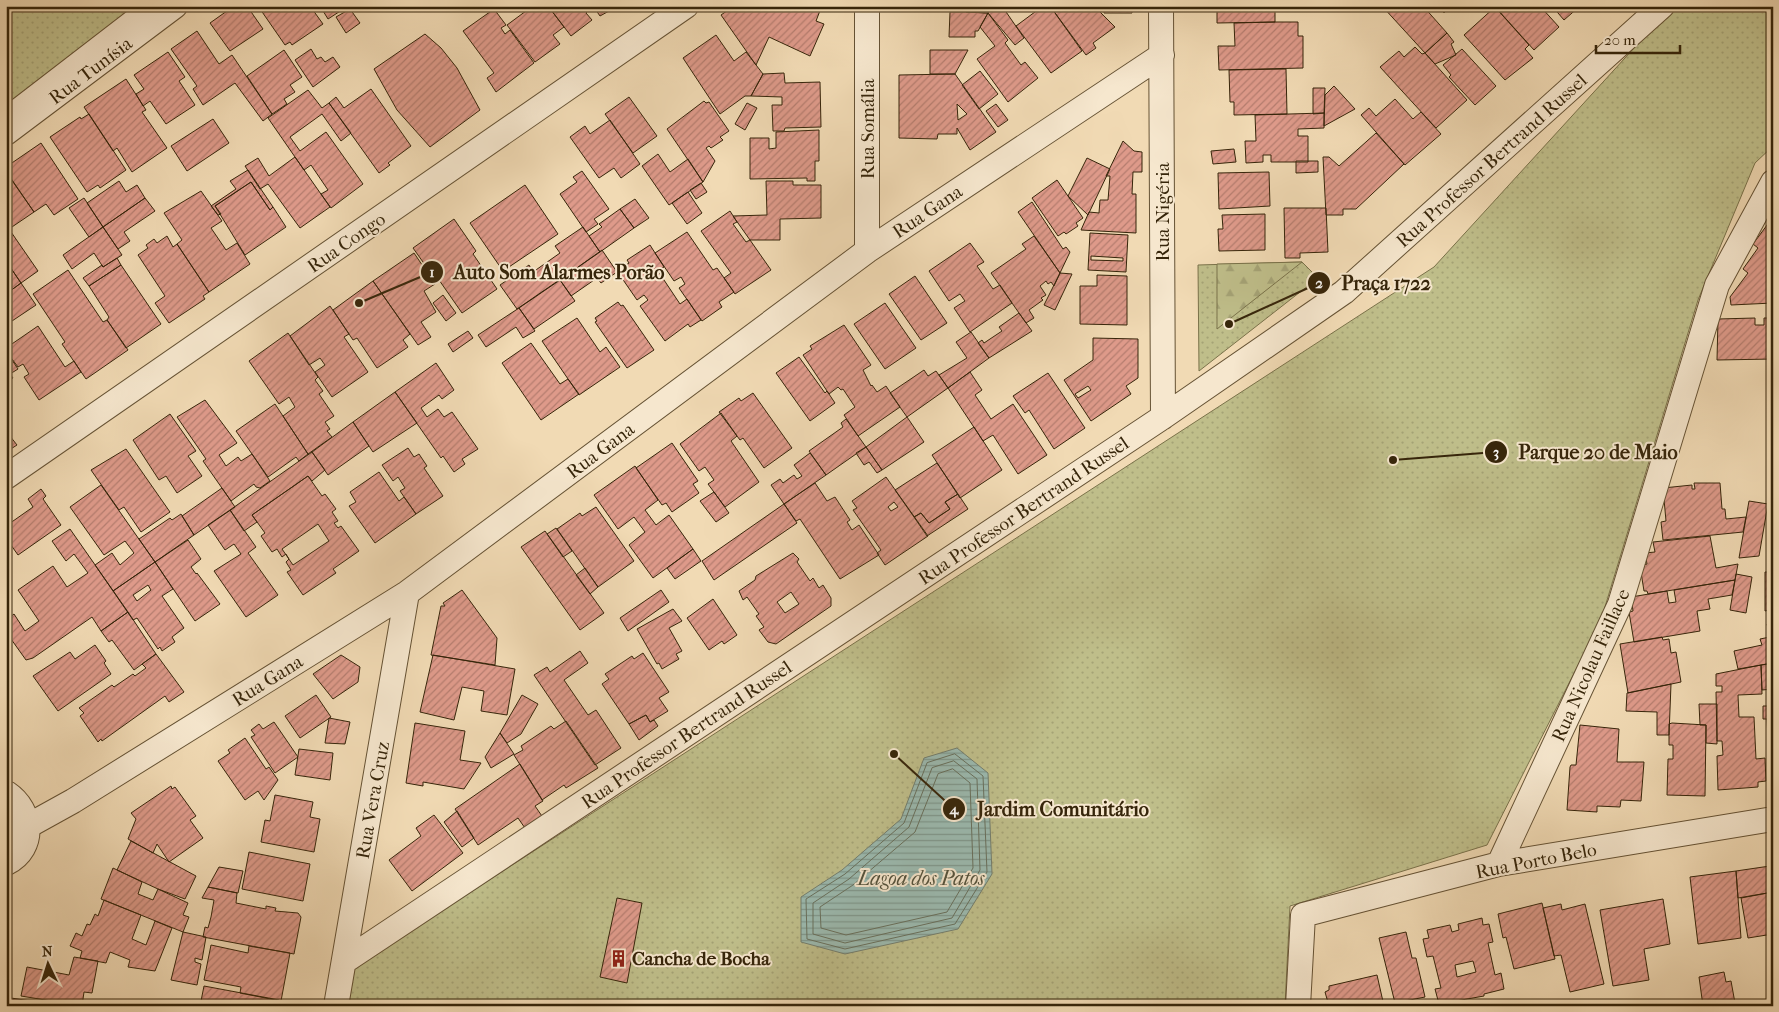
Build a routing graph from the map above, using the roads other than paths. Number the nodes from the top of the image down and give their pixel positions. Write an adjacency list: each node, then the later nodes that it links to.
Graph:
1 (150, 6): 8 (street)
2 (174, 6): 9 (street, Rua Tunísia)
3 (686, 6): 13 (street, Rua Congo)
4 (867, 6): 11 (street, Rua Somália)
5 (1161, 6): 7 (street, Rua Nigéria)
6 (1662, 6): 12 (street, Rua Professor Bertrand Russel)
7 (1162, 55): 11 (street, Rua Gana); 12 (street, Rua Nigéria)
8 (6, 116)
9 (6, 134)
10 (1773, 182): 19 (street, Rua Nicolau Faillace)
11 (867, 251): 14 (street, Rua Gana)
12 (1163, 417): 20 (street, Rua Professor Bertrand Russel)
13 (6, 477)
14 (407, 593): 17 (street, Rua Gana); 20 (street, Rua Vera Cruz)
15 (6, 795): 17 (street)
16 (1773, 819): 19 (street, Rua Porto Belo)
17 (26, 827): 18 (street)
18 (6, 861)
19 (1499, 864): 22 (street, Rua Porto Belo)
20 (345, 961): 21 (street, Rua Vera Cruz)
21 (336, 1006)
22 (1298, 1006)

